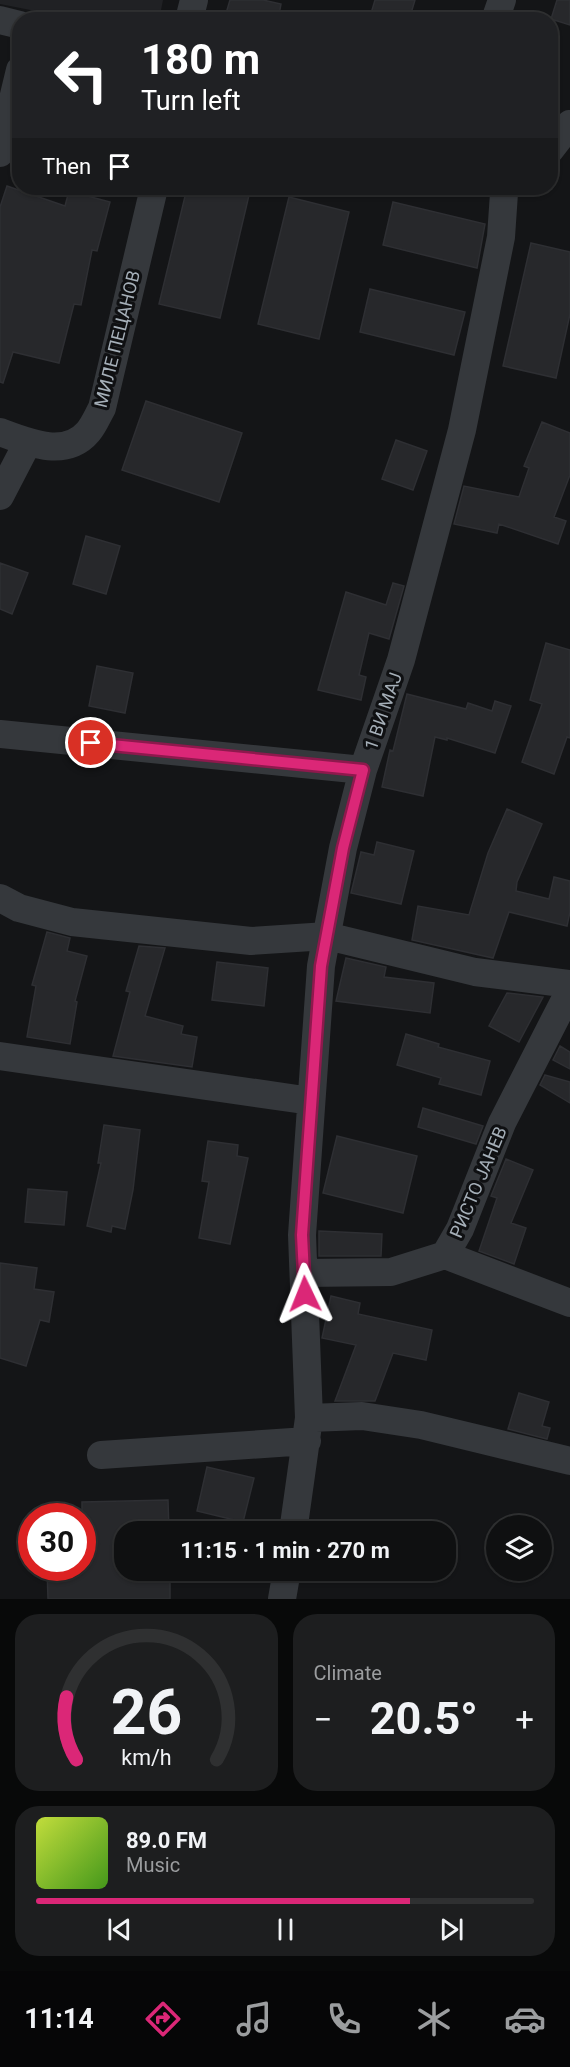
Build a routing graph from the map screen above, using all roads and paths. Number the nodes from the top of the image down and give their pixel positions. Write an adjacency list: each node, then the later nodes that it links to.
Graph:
1 (12, 103): 4 (street)
2 (570, 124): 3 (street)
3 (558, 140)
4 (0, 153)
5 (152, 195): 8 (street, МИЛЕ ПЕЦАНОВ)
6 (504, 195): 11 (street, 1 ВИ МАЈ)
7 (0, 432): 8 (street, МИЛЕ ПЕЦАНОВ)
8 (28, 442): 9 (street)
9 (0, 496)
10 (0, 734): 11 (street)
11 (363, 770): 13 (street, 1 ВИ МАЈ)
12 (0, 898): 13 (street)
13 (327, 936): 14 (street); 17 (street, 1 ВИ МАЈ)
14 (570, 984)
15 (570, 990): 18 (street, РИСТО ЈАНЕВ)
16 (0, 1056): 17 (street)
17 (311, 1101): 19 (street, 1 ВИ МАЈ)
18 (445, 1255): 19 (street); 20 (street, РИСТО ЈАНЕВ)
19 (305, 1273): 21 (street, 1 ВИ МАЈ)
20 (570, 1304)
21 (308, 1430): 22 (street); 23 (street); 24 (street, 1 ВИ МАЈ)
22 (101, 1455)
23 (570, 1461)
24 (295, 1521)
25 (285, 1581): 26 (street)
26 (282, 1599)

